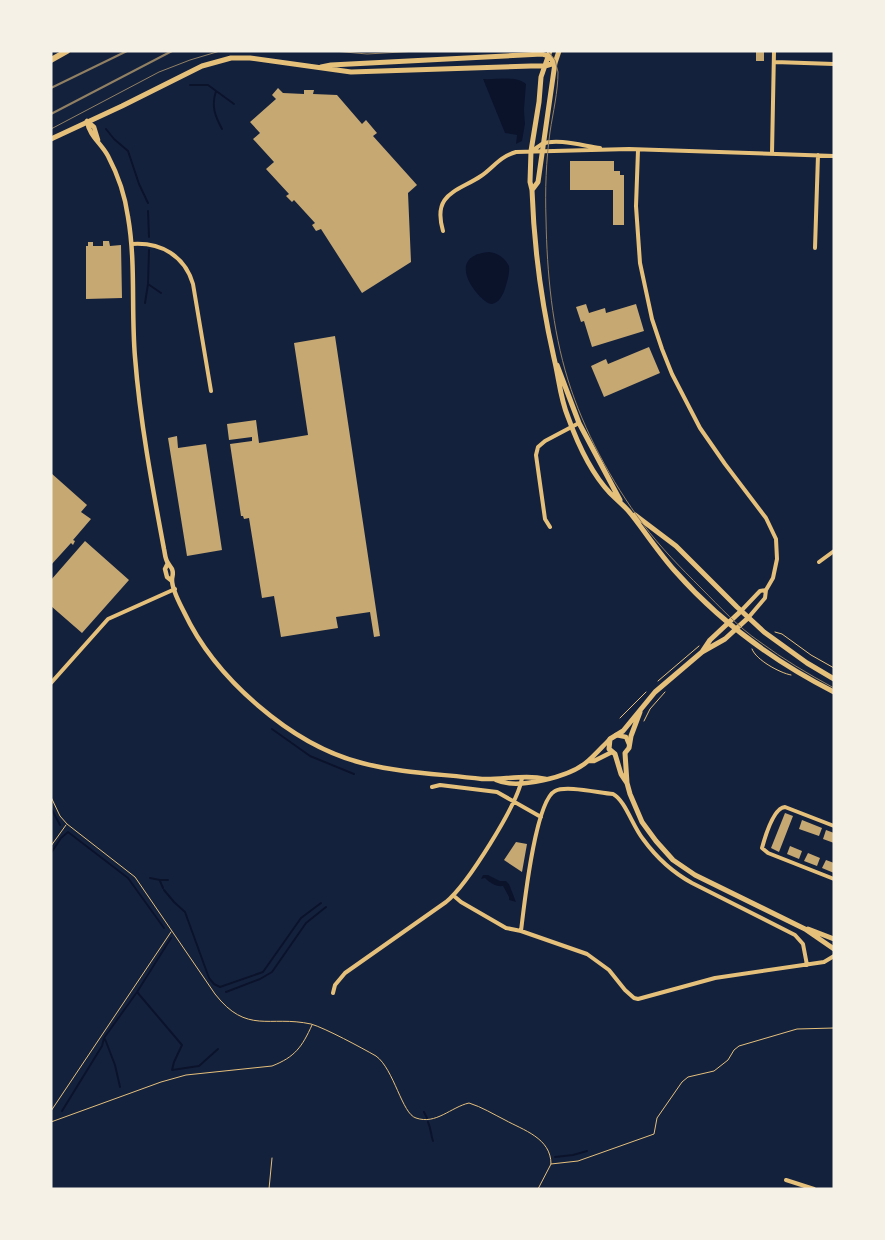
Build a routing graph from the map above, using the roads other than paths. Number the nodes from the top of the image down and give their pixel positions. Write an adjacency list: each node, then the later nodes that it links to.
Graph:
1 (68, 51): 5 (highway)
2 (559, 51): 7 (main road)
3 (774, 51): 6 (street)
4 (549, 54): 7 (main road); 9 (main road); 10 (main road)
5 (51, 60)
6 (775, 62): 8 (street); 18 (street)
7 (555, 63): 9 (main road); 13 (main road)
8 (834, 64)
9 (545, 66): 10 (main road); 16 (main road)
10 (320, 67): 11 (main road)
11 (87, 121): 12 (main road); 23 (street)
12 (51, 139)
13 (544, 144): 14 (street); 16 (street); 17 (main road)
14 (610, 149): 15 (street); 17 (street)
15 (638, 150): 18 (street); 35 (street)
16 (531, 151): 17 (street); 21 (main road); 22 (street)
17 (542, 152): 21 (main road)
18 (772, 153): 19 (street)
19 (818, 155): 20 (street); 24 (street)
20 (834, 156)
21 (532, 190): 25 (main road)
22 (443, 231)
23 (132, 244): 26 (street); 34 (street)
24 (815, 248)
25 (555, 360): 27 (main road); 28 (main road)
26 (211, 391)
27 (579, 423): 28 (street); 29 (main road)
28 (571, 426): 29 (main road); 31 (street)
29 (621, 501): 30 (main road)
30 (630, 513): 36 (main road); 38 (main road)
31 (550, 527)
32 (834, 551): 33 (street)
33 (819, 562)
34 (175, 589): 42 (street); 53 (street)
35 (766, 590): 36 (street); 37 (street)
36 (741, 611): 37 (main road); 38 (main road)
37 (748, 618): 39 (main road); 41 (main road)
38 (728, 624): 39 (main road); 40 (main road)
39 (735, 630): 40 (main road); 43 (main road)
40 (702, 652): 44 (main road)
41 (834, 679)
42 (51, 683)
43 (834, 692)
44 (640, 712): 45 (main road); 47 (main road)
45 (616, 734): 46 (main road); 47 (street)
46 (610, 739): 48 (main road); 50 (street)
47 (629, 744): 49 (main road)
48 (613, 753): 49 (street); 50 (street); 54 (main road)
49 (625, 753): 54 (main road)
50 (588, 761): 52 (street)
51 (522, 778): 52 (street); 53 (street); 55 (street)
52 (546, 779): 55 (street)
53 (496, 780): 55 (street)
54 (627, 783): 62 (main road)
55 (521, 784): 57 (street)
56 (432, 787): 57 (street)
57 (514, 802): 58 (street); 61 (street)
58 (541, 817): 63 (street); 67 (street)
59 (834, 826): 60 (street)
60 (834, 879)
61 (454, 896): 63 (street); 68 (street)
62 (805, 929): 64 (main road); 65 (main road)
63 (521, 931): 67 (street)
64 (834, 939)
65 (834, 949)
66 (834, 956): 67 (street)
67 (807, 965)
68 (333, 994)
69 (786, 1180): 70 (street)
70 (814, 1189)

